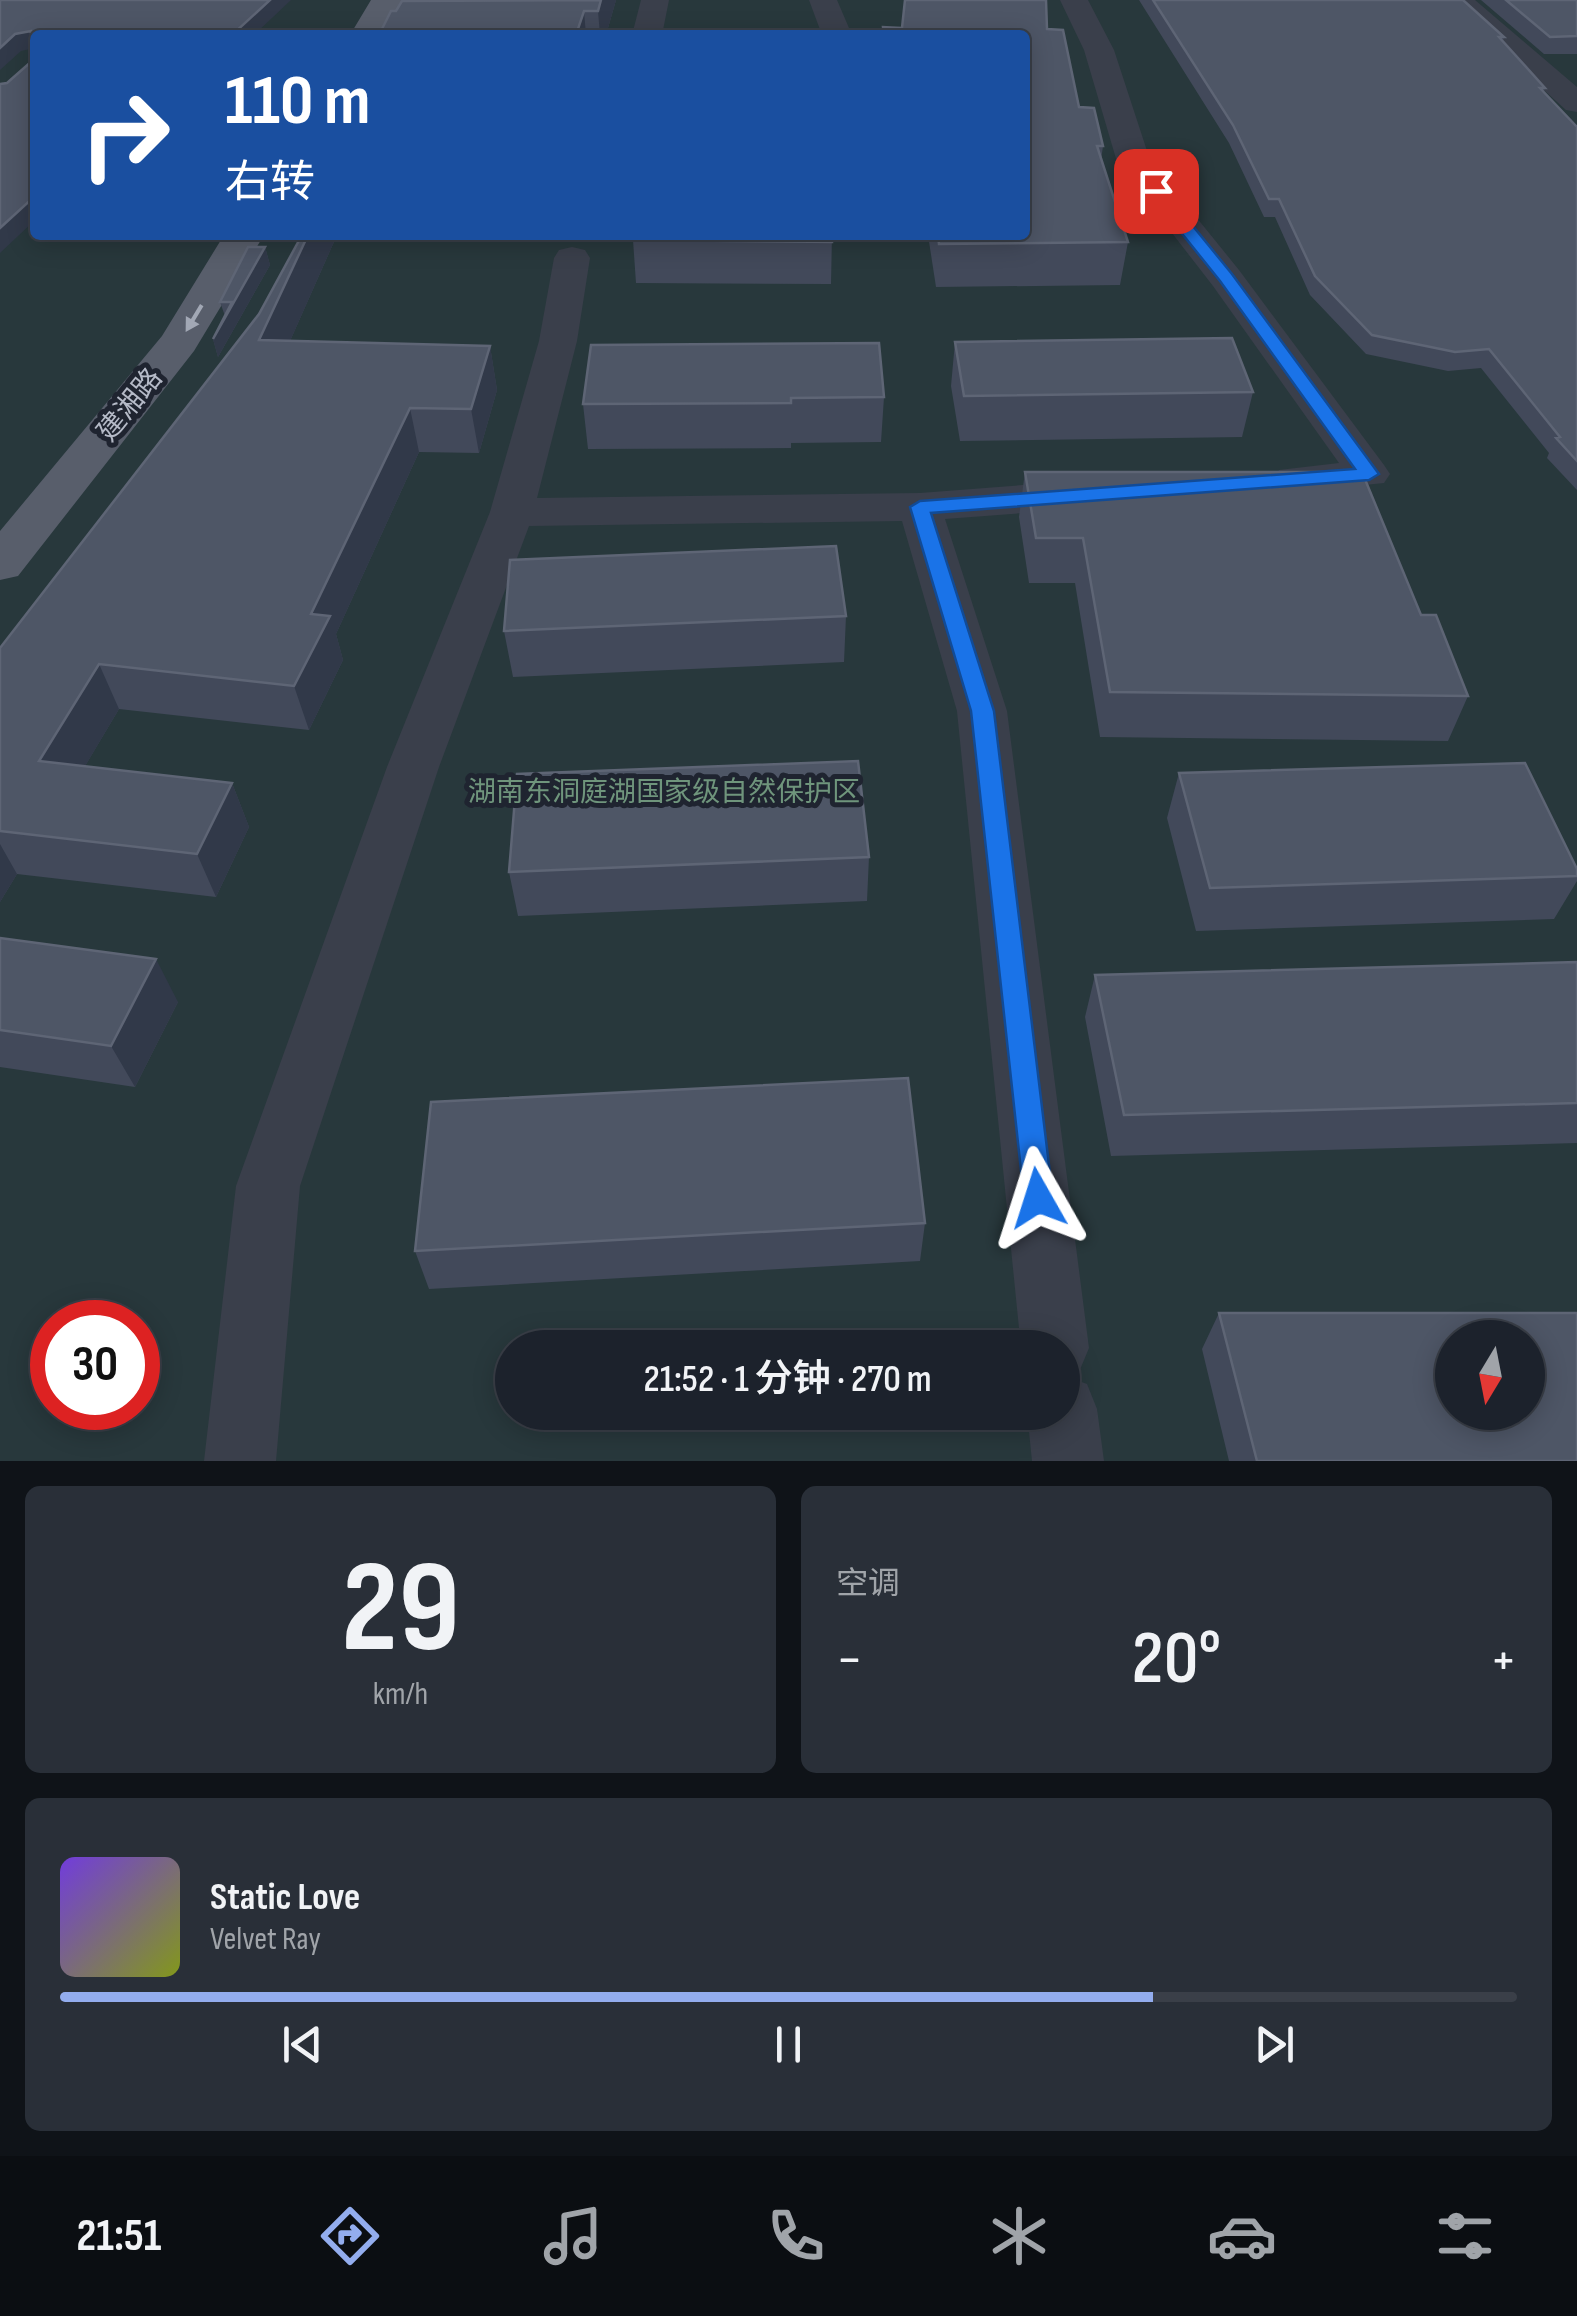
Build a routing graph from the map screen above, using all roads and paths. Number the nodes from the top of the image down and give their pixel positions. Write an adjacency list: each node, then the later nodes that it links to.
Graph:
1 (387, 0): 6 (main road)
2 (655, 0): 7 (street)
3 (823, 0): 8 (street)
4 (1074, 0): 12 (street)
5 (1458, 0): 9 (street)
6 (369, 30)
7 (648, 30)
8 (835, 30)
9 (1577, 104)
10 (241, 240): 16 (main road, 建湘路, one-way to 16)
11 (572, 258): 15 (street)
12 (1258, 482)
13 (1127, 492): 14 (street)
14 (920, 507): 15 (street); 17 (street)
15 (512, 512): 19 (street)
16 (0, 564)
17 (1054, 1330)
18 (1064, 1430): 20 (street)
19 (240, 1461)
20 (1068, 1461)

